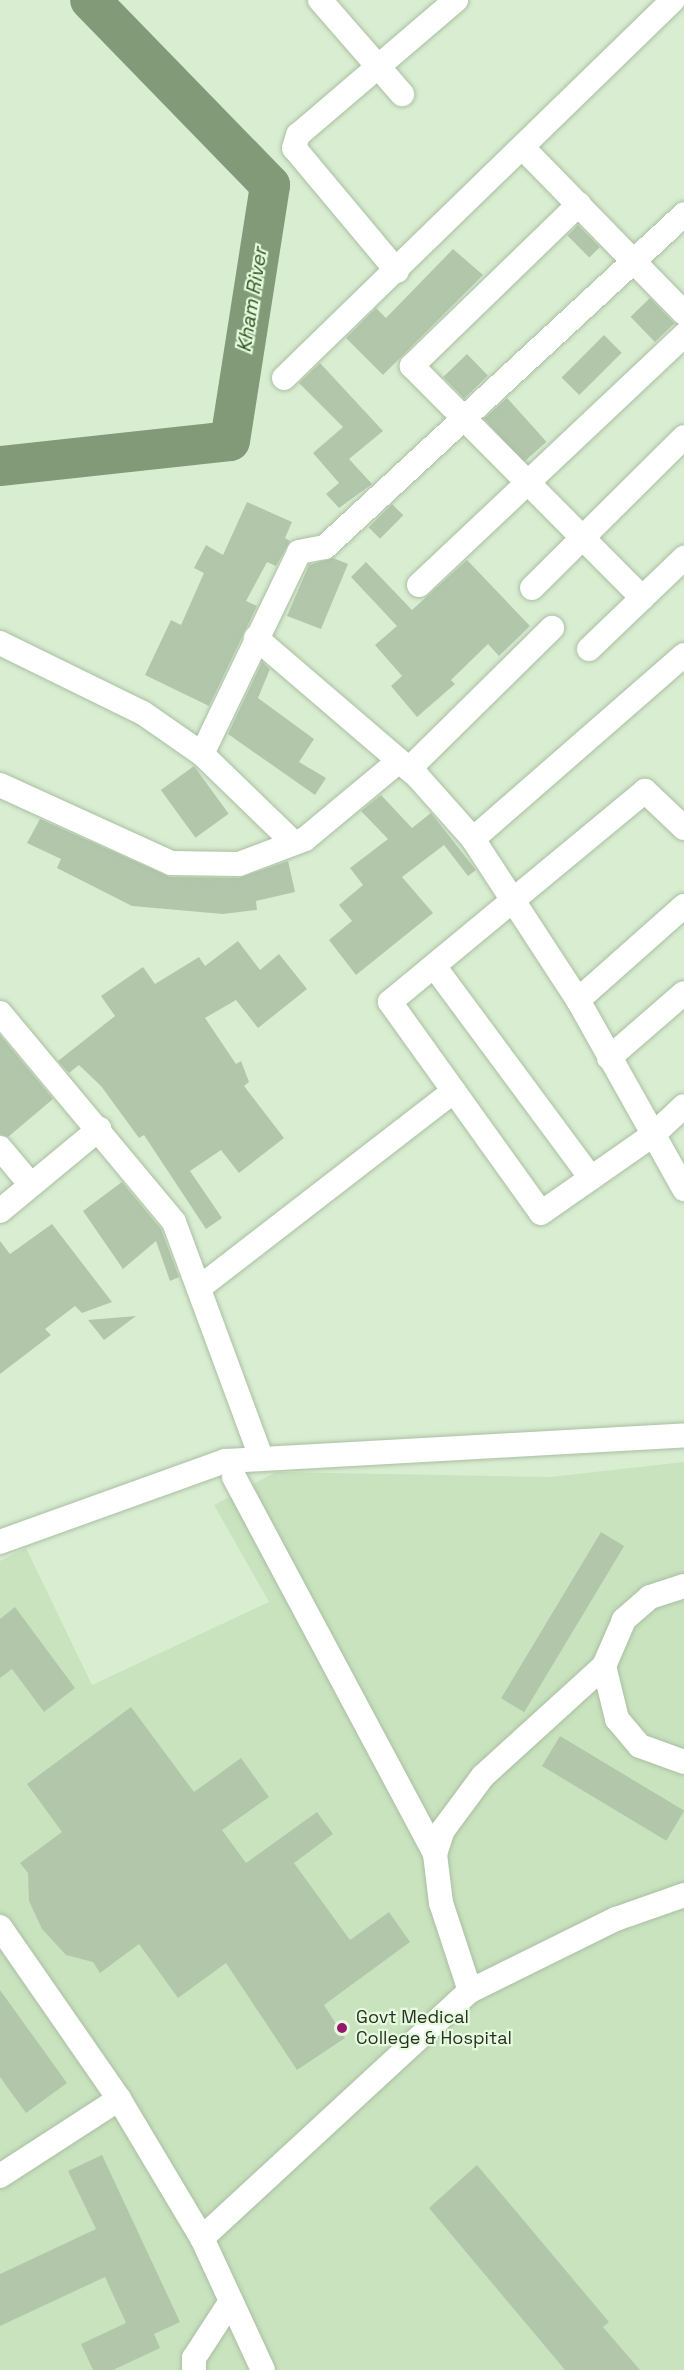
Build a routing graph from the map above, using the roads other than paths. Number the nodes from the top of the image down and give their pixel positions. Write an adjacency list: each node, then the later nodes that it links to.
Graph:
1 (320, 0): 4 (street)
2 (456, 0): 4 (street)
3 (673, 0): 6 (street)
4 (377, 65): 5 (street); 10 (street)
5 (402, 94)
6 (525, 149): 7 (street); 10 (street)
7 (579, 204): 9 (street); 14 (street)
8 (684, 214): 9 (street)
9 (634, 262): 11 (street); 14 (street)
10 (397, 271): 13 (street)
11 (684, 313)
12 (684, 335): 16 (street)
13 (284, 378)
14 (464, 420): 16 (street); 23 (street)
15 (684, 438): 17 (street)
16 (528, 483): 17 (street); 19 (street)
17 (583, 538): 20 (street); 21 (street)
18 (684, 558): 21 (street)
19 (419, 585)
20 (532, 588)
21 (642, 598): 25 (street)
22 (552, 627): 28 (street)
23 (256, 638): 27 (street); 28 (street)
24 (0, 643): 27 (street)
25 (590, 649)
26 (684, 656): 31 (street)
27 (202, 753): 32 (street)
28 (404, 765): 31 (street); 32 (street)
29 (0, 785): 32 (street)
30 (684, 828): 33 (street)
31 (473, 839): 33 (street)
32 (294, 843)
33 (517, 899): 35 (street); 37 (street)
34 (684, 906): 37 (street)
35 (434, 966): 40 (street); 45 (street)
36 (684, 993): 39 (street)
37 (578, 1000): 39 (street)
38 (0, 1013): 42 (street)
39 (609, 1058): 43 (street)
40 (454, 1091): 45 (street); 49 (street)
41 (684, 1106): 43 (street)
42 (99, 1129): 46 (street); 49 (street)
43 (653, 1135): 45 (street); 47 (street)
44 (0, 1148): 46 (street)
45 (591, 1178)
46 (31, 1185): 48 (street)
47 (684, 1189)
48 (0, 1211)
49 (199, 1288): 51 (street)
50 (684, 1435): 51 (street)
51 (261, 1457): 53 (street)
52 (234, 1477): 57 (street)
53 (0, 1542)
54 (684, 1586): 55 (street)
55 (604, 1666): 56 (street); 57 (street)
56 (684, 1762)
57 (435, 1854): 60 (street)
58 (684, 1895): 60 (street)
59 (0, 1927): 61 (street)
60 (470, 1991): 63 (street)
61 (119, 2099): 62 (street); 63 (street)
62 (0, 2176)
63 (202, 2238): 64 (street)
64 (231, 2301): 65 (street); 66 (street)
65 (194, 2370)
66 (263, 2370)

